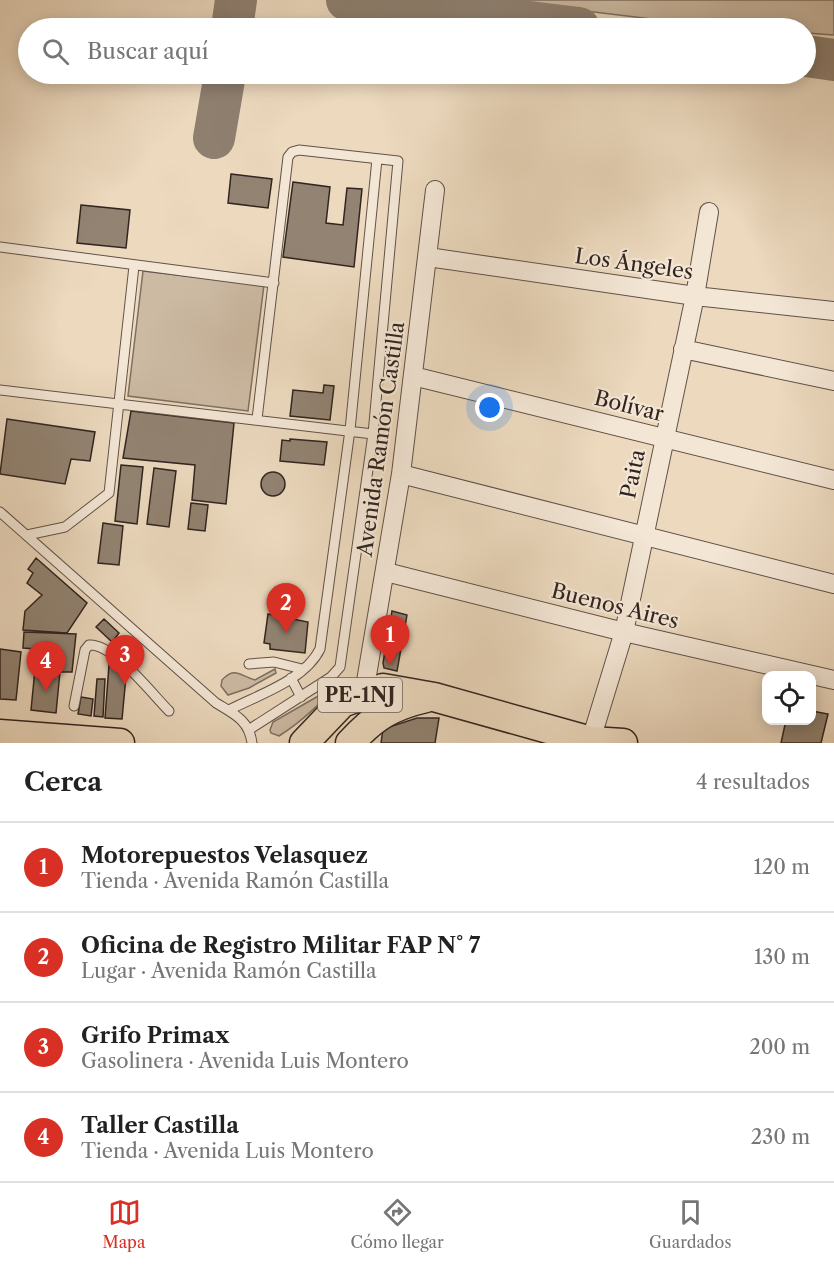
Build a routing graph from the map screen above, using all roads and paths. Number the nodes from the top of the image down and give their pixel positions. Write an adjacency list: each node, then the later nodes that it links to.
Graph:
1 (377, 159): 7 (lane); 16 (lane); 17 (lane)
2 (435, 190): 5 (street, Avenida Ramón Castilla)
3 (709, 212): 8 (street, Paita)
4 (0, 247): 6 (lane)
5 (428, 257): 8 (street, Los Ángeles); 11 (street, Avenida Ramón Castilla)
6 (134, 266): 7 (lane); 14 (lane)
7 (274, 283): 15 (lane)
8 (695, 296): 9 (street, Los Ángeles); 10 (street, Paita)
9 (834, 311)
10 (683, 349): 12 (street); 18 (street, Paita)
11 (413, 376): 18 (street, Bolívar); 19 (street, Avenida Ramón Castilla)
12 (834, 381)
13 (0, 390): 14 (lane)
14 (120, 402): 15 (lane); 23 (lane)
15 (257, 419): 16 (lane)
16 (350, 430): 17 (lane); 28 (lane)
17 (373, 434): 32 (lane)
18 (664, 438): 20 (street, Bolívar); 22 (street, Paita)
19 (401, 474): 22 (street); 24 (street, Avenida Ramón Castilla)
20 (834, 480)
21 (0, 512): 23 (lane)
22 (643, 534): 25 (street); 26 (street, Paita)
23 (27, 535): 35 (lane)
24 (386, 572): 26 (street, Buenos Aires); 31 (street, Avenida Ramón Castilla)
25 (834, 584)
26 (624, 632): 30 (street, Buenos Aires); 40 (street, Paita)
27 (249, 664): 28 (lane)
28 (302, 669): 29 (lane)
29 (291, 678): 32 (lane); 35 (lane)
30 (834, 680)
31 (364, 693): 33 (main road, PE-1NJ); 42 (main road, PE-1NJ)
32 (301, 697): 37 (lane)
33 (434, 697): 40 (main road, PE-1NJ); 43 (main road, PE-1NJ)
34 (74, 706): 36 (lane)
35 (229, 710): 37 (lane)
36 (169, 711)
37 (250, 729): 41 (lane)
38 (0, 734): 39 (main road)
39 (105, 742)
40 (592, 742): 44 (main road, PE-1NJ)
41 (252, 743)
42 (304, 743)
43 (350, 743)
44 (623, 743)

